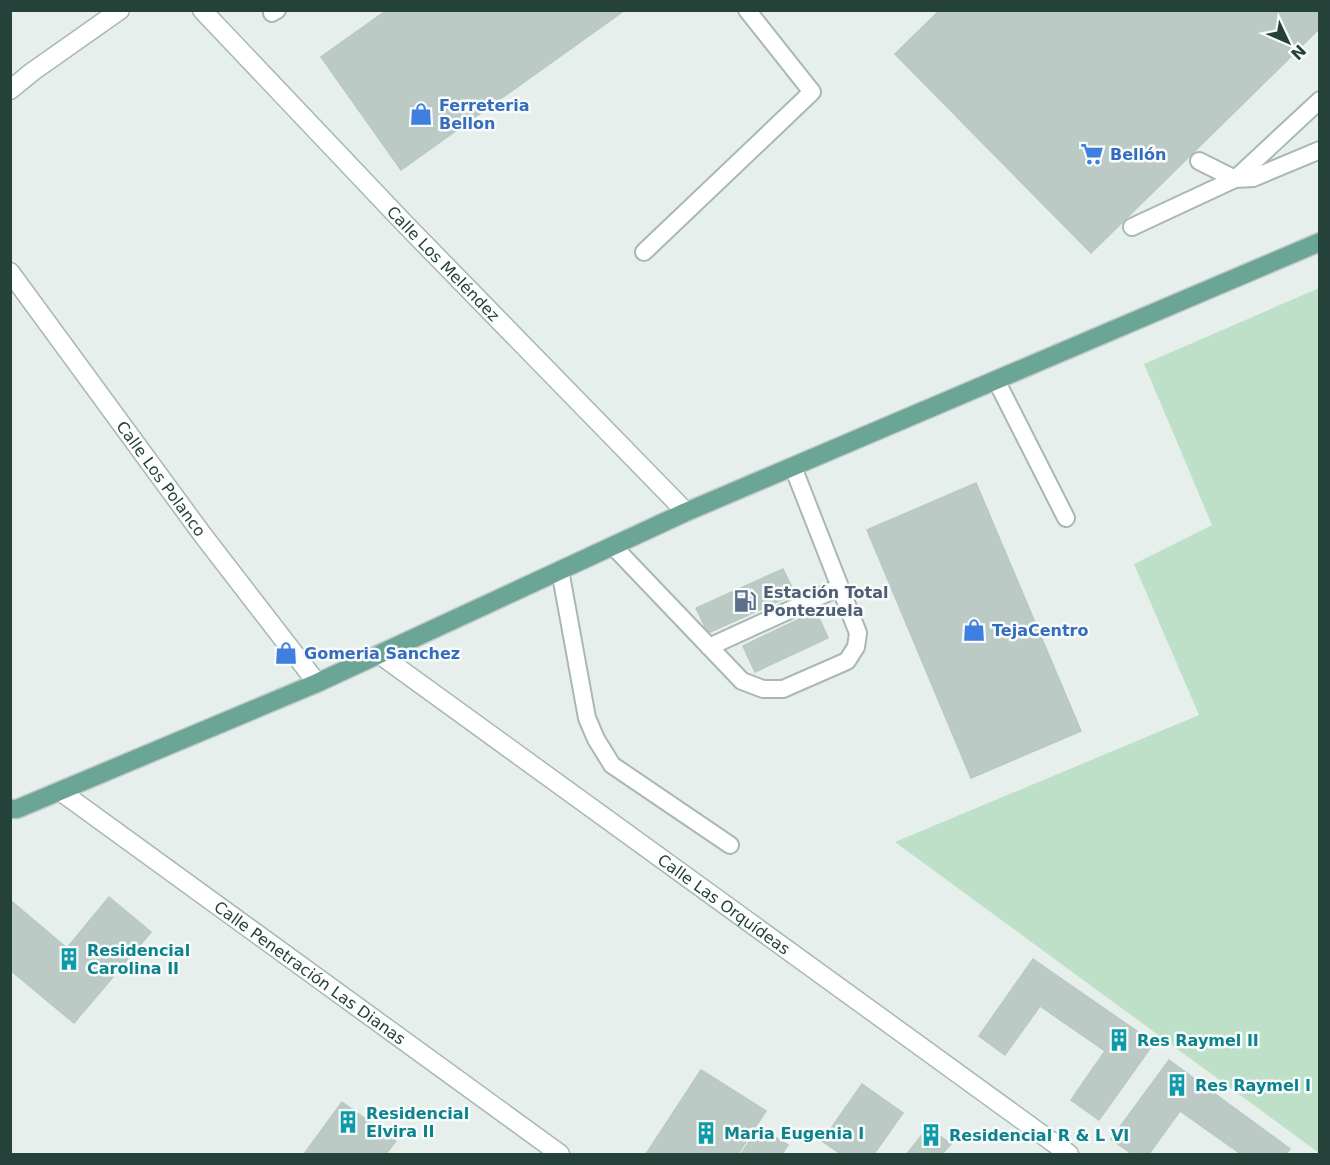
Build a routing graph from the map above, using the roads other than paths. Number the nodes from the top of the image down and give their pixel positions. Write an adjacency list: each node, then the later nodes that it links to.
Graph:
1 (120, 10): 4 (street)
2 (202, 10): 15 (street, Calle Los Meléndez)
3 (747, 10): 11 (lane)
4 (10, 90)
5 (1320, 100): 8 (lane)
6 (1320, 150): 8 (lane)
7 (1199, 161): 8 (lane)
8 (1235, 179): 9 (lane)
9 (1132, 227)
10 (1320, 242): 13 (main road)
11 (644, 252)
12 (10, 272): 22 (street, Calle Los Polanco)
13 (996, 380): 14 (main road); 16 (lane)
14 (793, 466): 15 (main road); 19 (lane)
15 (686, 512): 17 (main road)
16 (1066, 518)
17 (613, 546): 18 (main road); 20 (lane)
18 (560, 570): 21 (main road); 25 (lane)
19 (840, 587): 20 (lane); 20 (lane)
20 (709, 646)
21 (379, 654): 22 (main road); 27 (street, Calle Las Orquídeas)
22 (317, 683): 23 (main road)
23 (60, 791): 24 (main road); 26 (street, Calle Penetración Las Dianas)
24 (13, 811)
25 (730, 845)
26 (560, 1155)
27 (1069, 1155)

